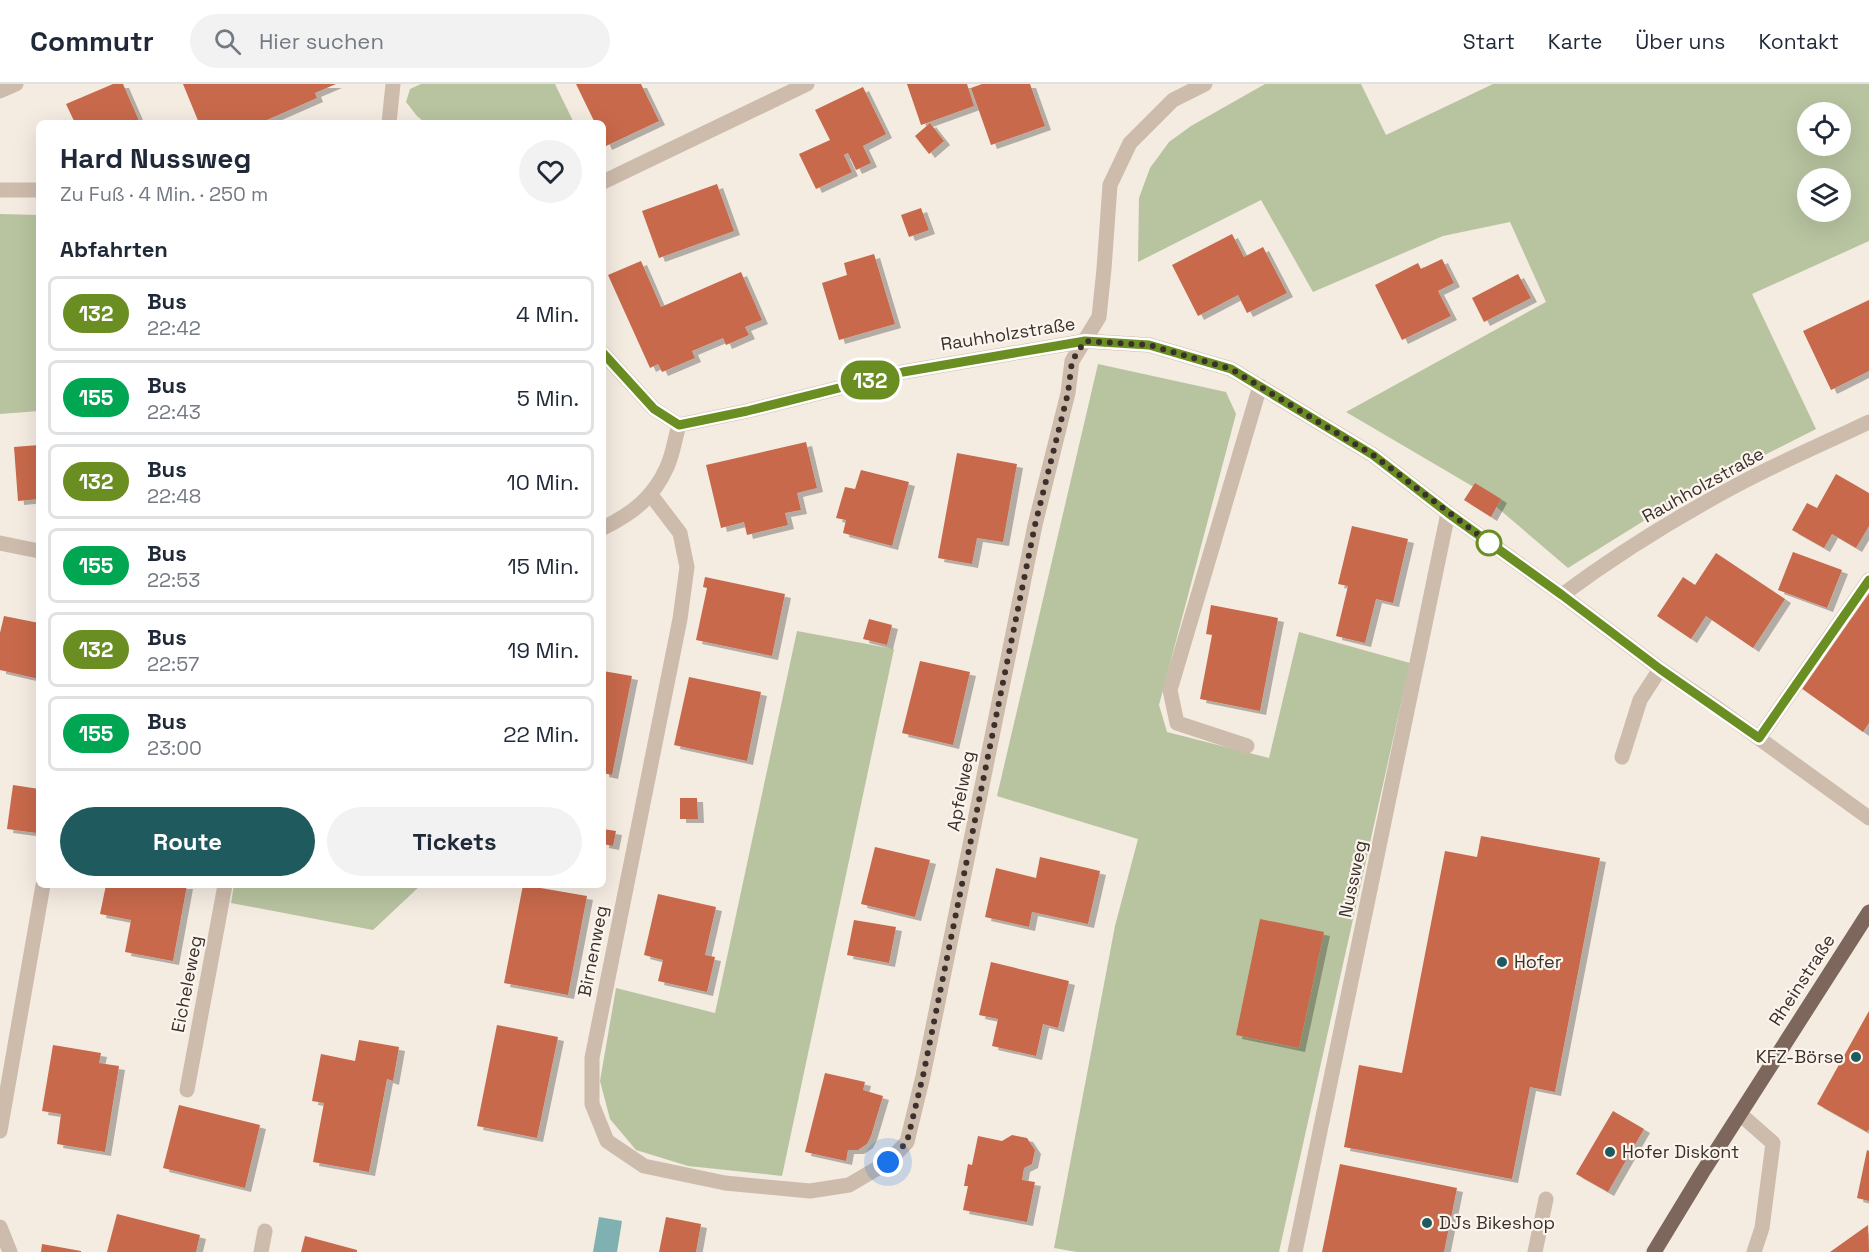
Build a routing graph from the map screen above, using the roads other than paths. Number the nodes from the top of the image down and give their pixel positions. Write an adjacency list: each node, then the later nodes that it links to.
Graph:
1 (16, 84): 5 (street)
2 (807, 84): 7 (street)
3 (1205, 84): 10 (street, Apfelweg)
4 (395, 85): 6 (street)
5 (0, 91)
6 (389, 120)
7 (606, 181)
8 (0, 190): 9 (street)
9 (36, 190)
10 (1085, 341): 12 (street, Rauhholzstraße); 14 (street, Rauhholzstraße); 33 (street, Apfelweg)
11 (606, 356): 14 (street)
12 (1260, 386): 16 (street, Rauhholzstraße); 24 (street)
13 (1869, 422): 21 (street, Rauhholzstraße)
14 (679, 425): 15 (street)
15 (651, 495): 17 (street); 33 (street, Birnenweg)
16 (1448, 513): 21 (street, Rauhholzstraße); 39 (street, Nussweg)
17 (606, 526)
18 (0, 543): 19 (street)
19 (36, 550)
20 (1869, 580): 23 (street)
21 (1562, 595): 22 (street, Rauhholzstraße)
22 (1660, 669): 23 (street, Rauhholzstraße); 25 (street)
23 (1759, 738): 26 (street, Rauhholzstraße)
24 (1247, 746)
25 (1622, 757)
26 (1869, 818)
27 (42, 888): 32 (street)
28 (224, 888): 30 (street, Eicheleweg)
29 (1869, 912): 31 (main road, Rheinstraße)
30 (187, 1090)
31 (1740, 1114): 41 (main road, Rheinstraße); 42 (street)
32 (0, 1131)
33 (810, 1191)
34 (1546, 1199): 40 (street)
35 (0, 1227): 37 (street)
36 (265, 1231): 38 (street)
37 (10, 1252)
38 (261, 1252)
39 (1295, 1252)
40 (1535, 1252)
41 (1654, 1252)
42 (1754, 1252)

